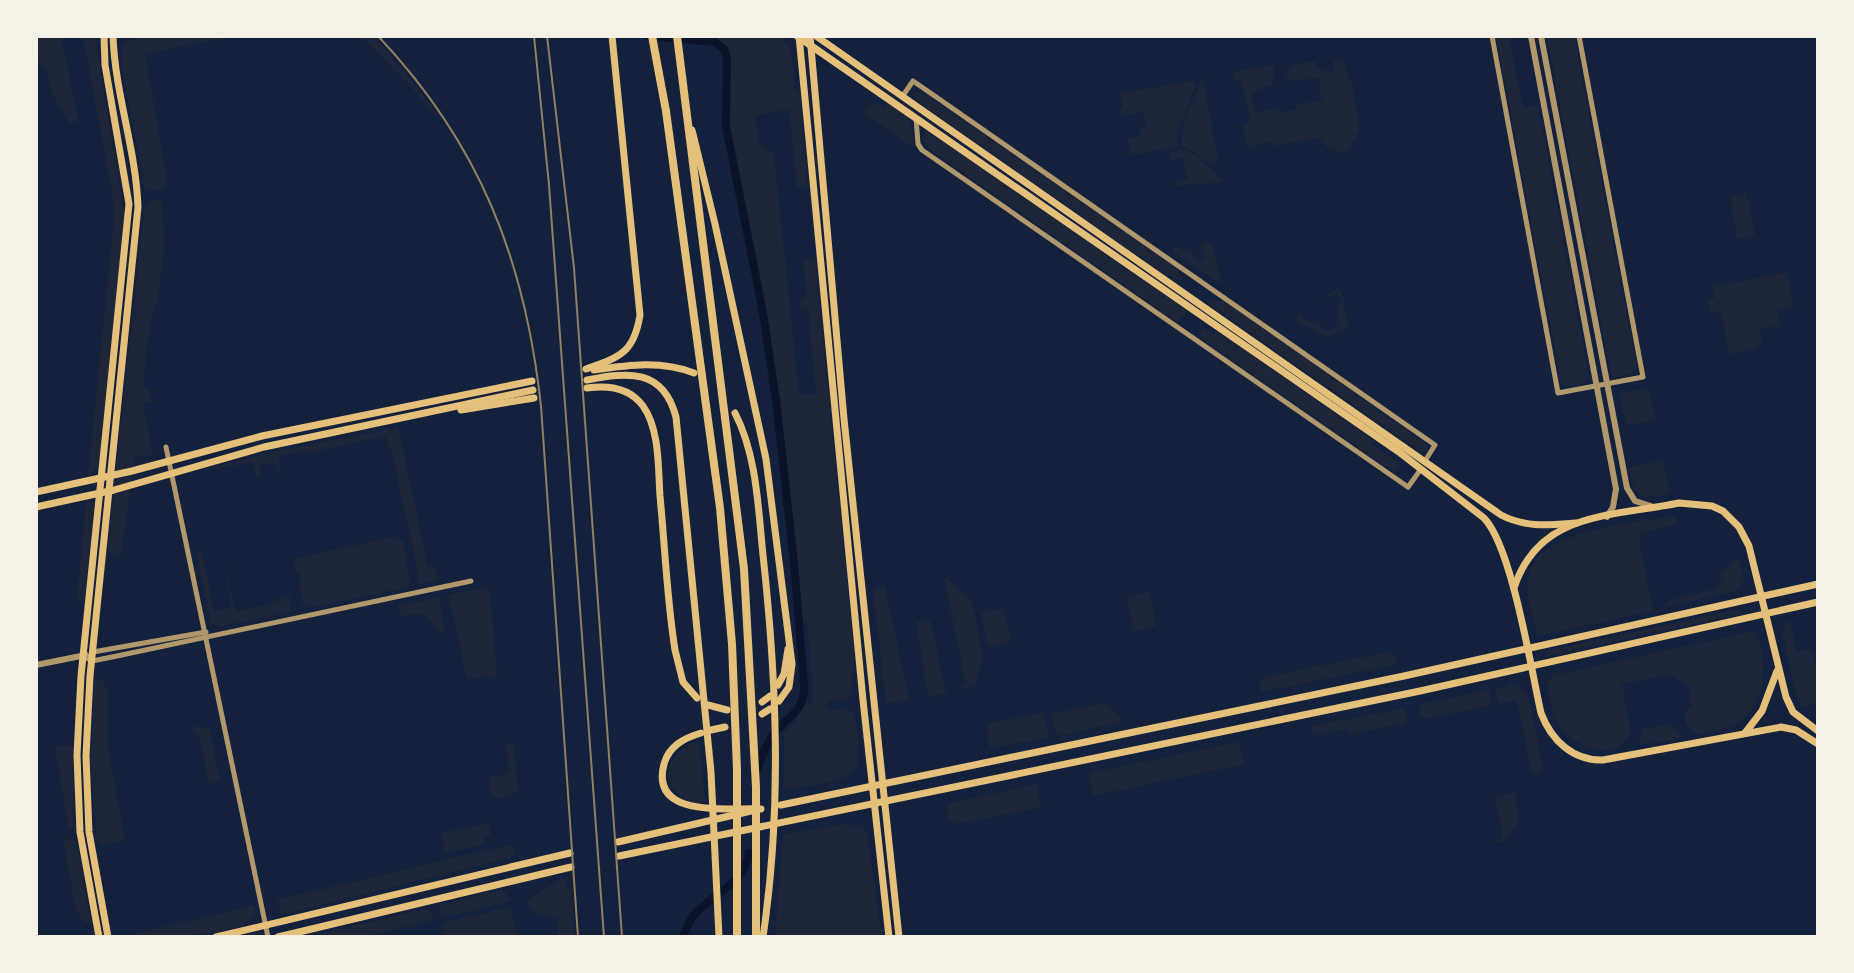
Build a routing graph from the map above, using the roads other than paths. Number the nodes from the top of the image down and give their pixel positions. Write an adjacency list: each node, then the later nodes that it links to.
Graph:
1 (104, 36): 24 (main road)
2 (113, 36): 24 (main road)
3 (612, 36): 16 (main road)
4 (652, 36): 75 (highway)
5 (677, 36): 13 (highway)
6 (798, 36): 11 (main road); 60 (main road)
7 (1492, 36): 19 (street)
8 (1531, 36): 19 (street)
9 (1541, 36): 18 (street)
10 (1579, 36): 18 (street)
11 (813, 39): 12 (main road); 14 (main road); 59 (main road)
12 (902, 97): 23 (main road); 23 (street)
13 (687, 112): 37 (main road); 76 (highway)
14 (916, 116): 23 (main road); 23 (street)
15 (694, 373): 16 (main road)
16 (587, 377): 46 (main road); 74 (main road)
17 (532, 381): 25 (main road)
18 (1606, 384): 19 (street); 27 (street)
19 (1597, 386): 28 (street)
20 (534, 394): 26 (main road)
21 (735, 413): 77 (main road)
22 (166, 447): 36 (street)
23 (1423, 465): 29 (main road); 32 (main road)
24 (106, 478): 25 (street); 39 (main road); 40 (main road)
25 (36, 493)
26 (36, 507)
27 (1658, 507): 28 (main road); 33 (main road)
28 (1607, 517): 29 (main road)
29 (1576, 523): 32 (main road)
30 (471, 581): 36 (street)
31 (1818, 584): 33 (main road)
32 (1513, 590): 38 (main road)
33 (1761, 597): 35 (main road); 38 (main road)
34 (1818, 602): 35 (main road)
35 (1765, 615): 42 (main road); 43 (main road)
36 (205, 635): 40 (street); 68 (street)
37 (790, 643): 44 (main road); 47 (main road)
38 (1526, 649): 42 (main road); 59 (main road)
39 (83, 656): 40 (street); 41 (street); 69 (main road)
40 (92, 656): 70 (main road)
41 (36, 665)
42 (1531, 667): 57 (main road); 61 (main road)
43 (1778, 669): 55 (main road); 57 (main road)
44 (778, 685)
45 (770, 696): 48 (main road)
46 (697, 698)
47 (779, 701)
48 (762, 702)
49 (708, 705): 51 (main road)
50 (770, 709): 52 (main road)
51 (727, 710)
52 (762, 714)
53 (725, 727): 54 (main road)
54 (711, 730)
55 (1818, 731)
56 (701, 733): 64 (main road)
57 (1745, 733): 58 (main road)
58 (1818, 744)
59 (885, 784): 60 (main road); 61 (main road)
60 (873, 786): 62 (main road); 63 (main road)
61 (886, 801): 62 (main road); 79 (main road)
62 (875, 803): 66 (main road); 78 (main road)
63 (781, 805)
64 (618, 842)
65 (570, 853): 68 (main road)
66 (619, 856)
67 (571, 867): 73 (main road)
68 (266, 925): 71 (main road); 72 (street)
69 (99, 937)
70 (108, 937)
71 (216, 937)
72 (268, 937)
73 (278, 937)
74 (719, 937)
75 (737, 937)
76 (756, 937)
77 (763, 937)
78 (889, 937)
79 (899, 937)

